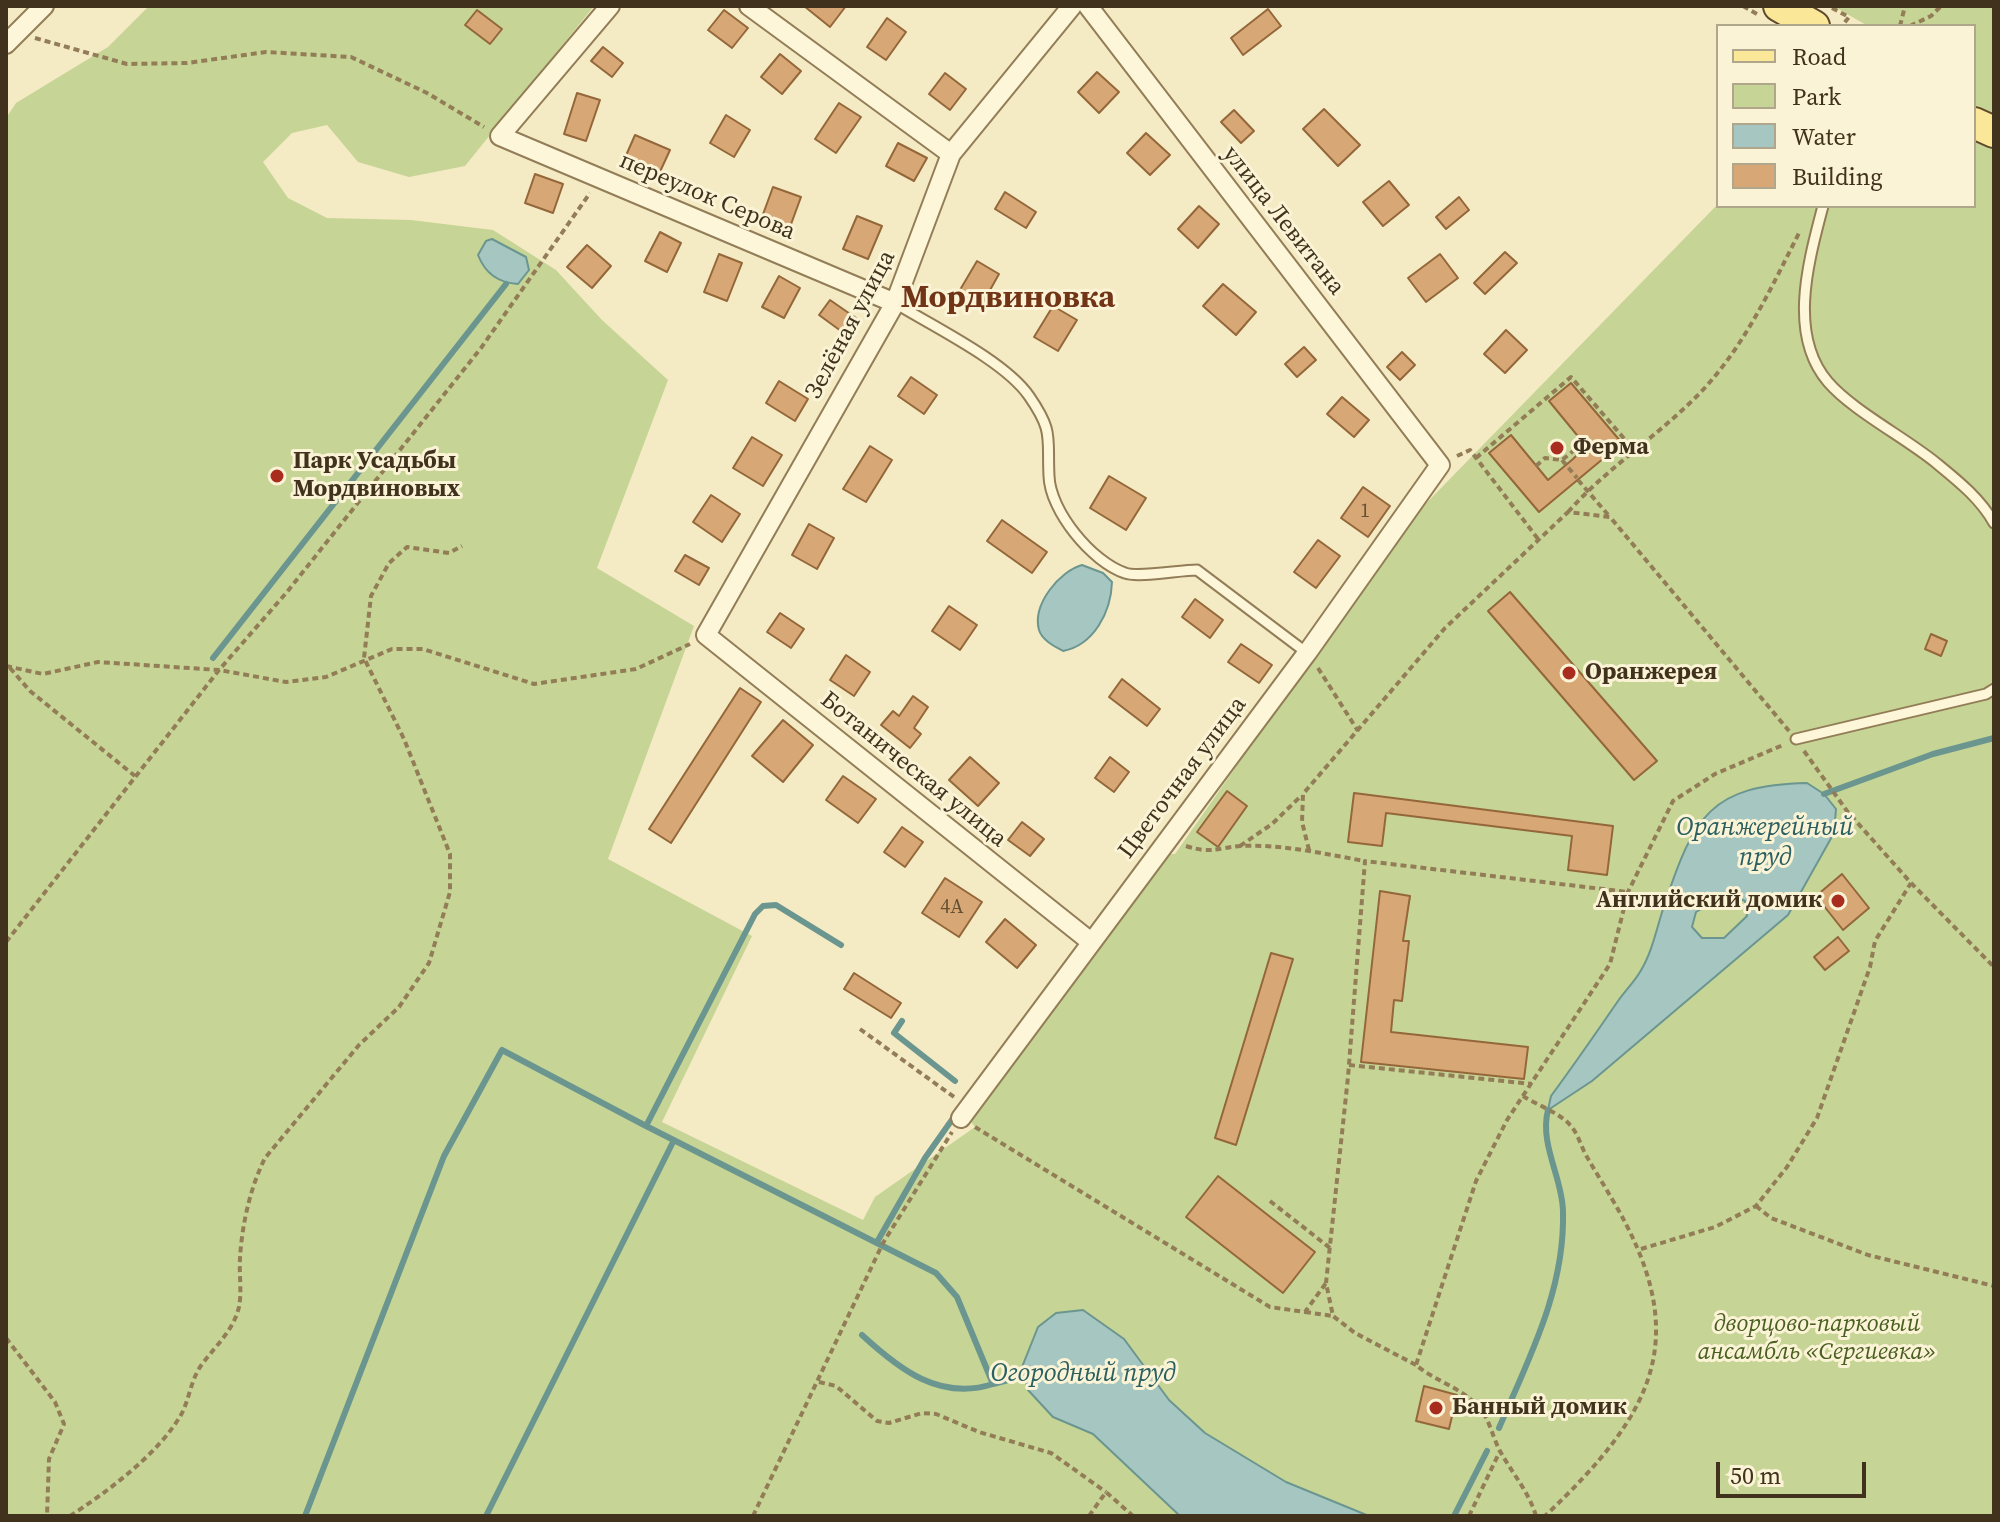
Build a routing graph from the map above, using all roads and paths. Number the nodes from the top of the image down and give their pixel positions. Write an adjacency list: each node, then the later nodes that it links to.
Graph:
1 (44, 6): 12 (street)
2 (610, 6): 13 (street)
3 (749, 6): 14 (street)
4 (1072, 6): 14 (street, Зелёная улица)
5 (1088, 6): 23 (street, улица Левитана)
6 (1779, 6): 9 (main road)
7 (1829, 6): 10 (path)
8 (1941, 6): 11 (path)
9 (1810, 24)
10 (1844, 24)
11 (1914, 24)
12 (13, 39): 13 (path)
13 (500, 136): 15 (street, переулок Серова)
14 (951, 154): 18 (street, Зелёная улица)
15 (600, 178): 18 (street, переулок Серова); 35 (path)
16 (1823, 208): 28 (lane)
17 (1802, 228): 20 (path)
18 (895, 303): 31 (street, Зелёная улица); 32 (lane)
19 (1580, 438): 22 (path)
20 (1634, 450): 21 (path); 25 (path)
21 (1476, 458): 23 (path); 29 (path)
22 (1562, 460): 24 (path); 25 (path)
23 (1440, 465): 32 (street, Цветочная улица)
24 (1536, 466)
25 (1587, 490): 26 (path); 27 (path)
26 (1568, 512): 27 (path); 29 (path)
27 (1610, 517): 38 (path)
28 (1994, 523)
29 (1538, 540): 37 (path)
30 (462, 546): 33 (path)
31 (706, 635): 33 (path); 48 (street, Ботаническая улица)
32 (1309, 655): 37 (path); 41 (street, Цветочная улица)
33 (364, 658): 35 (path); 69 (path)
34 (8, 667): 35 (path); 39 (path)
35 (219, 670): 39 (path)
36 (1994, 689): 38 (lane)
37 (1358, 731): 40 (path)
38 (1796, 739): 45 (path); 46 (path)
39 (135, 776): 47 (path)
40 (1303, 794): 42 (path); 43 (path)
41 (1168, 840): 42 (path); 48 (street, Цветочная улица)
42 (1240, 846): 43 (path)
43 (1309, 850): 44 (path)
44 (1365, 861): 46 (path); 51 (path)
45 (1911, 883): 49 (path); 56 (path)
46 (1628, 892): 52 (path)
47 (6, 942)
48 (1091, 942): 54 (street, Цветочная улица)
49 (1994, 967)
50 (860, 1029): 54 (path)
51 (1349, 1065): 52 (path); 57 (path)
52 (1532, 1084): 53 (path)
53 (1523, 1096): 58 (path); 64 (path)
54 (965, 1113): 61 (path); 65 (path)
55 (1270, 1201): 57 (path)
56 (1756, 1206): 58 (path); 60 (path)
57 (1330, 1248): 59 (path)
58 (1641, 1249): 75 (path)
59 (1326, 1283): 61 (path); 62 (path)
60 (1994, 1286)
61 (1305, 1312): 62 (path)
62 (1333, 1316): 64 (path)
63 (6, 1338): 68 (path)
64 (1416, 1365): 66 (path)
65 (819, 1382): 67 (path); 70 (path)
66 (1500, 1451): 73 (path); 74 (path)
67 (1106, 1492): 71 (path); 72 (path)
68 (47, 1516)
69 (70, 1516)
70 (753, 1516)
71 (1089, 1516)
72 (1133, 1516)
73 (1469, 1516)
74 (1536, 1516)
75 (1545, 1516)

